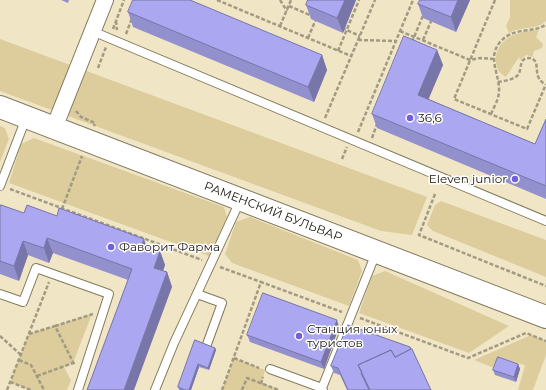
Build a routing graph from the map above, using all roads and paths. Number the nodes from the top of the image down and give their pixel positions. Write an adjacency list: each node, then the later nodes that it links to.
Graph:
1 (105, 0): 20 (street)
2 (217, 0): 17 (path)
3 (280, 0): 12 (path)
4 (291, 0): 9 (path)
5 (359, 0): 19 (path)
6 (375, 0): 22 (path)
7 (413, 0): 21 (path)
8 (495, 0): 33 (path)
9 (289, 6): 12 (path); 15 (path)
10 (426, 7): 23 (path)
11 (312, 10): 15 (path)
12 (286, 11): 17 (path)
13 (135, 13): 24 (path)
14 (434, 13): 27 (path)
15 (310, 15): 25 (path)
16 (546, 24): 32 (path)
17 (280, 26): 25 (path)
18 (337, 26): 19 (path)
19 (347, 30): 22 (path); 30 (path)
20 (92, 31): 40 (street); 41 (lane)
21 (400, 31): 23 (path); 28 (path)
22 (360, 36): 26 (path)
23 (414, 37): 27 (path); 29 (path)
24 (124, 38)
25 (308, 38): 30 (path)
26 (358, 40): 28 (path); 31 (path)
27 (423, 40): 33 (path)
28 (396, 41): 42 (path)
29 (411, 44)
30 (338, 50): 31 (path)
31 (351, 56): 41 (path)
32 (494, 59): 33 (path); 34 (path)
33 (470, 60): 37 (path)
34 (498, 82): 35 (path); 37 (path)
35 (546, 84): 37 (path)
36 (0, 107): 38 (street, РАМЕНСКИЙ БУЛЬВАР)
37 (491, 114)
38 (26, 117): 40 (street, РАМЕНСКИЙ БУЛЬВАР); 44 (lane)
39 (379, 120): 43 (path)
40 (54, 128): 46 (street, РАМЕНСКИЙ БУЛЬВАР)
41 (321, 128): 42 (lane)
42 (354, 141): 47 (lane)
43 (370, 141)
44 (3, 187): 49 (path)
45 (435, 194): 52 (path)
46 (240, 200): 48 (street, РАМЕНСКИЙ БУЛЬВАР); 49 (lane)
47 (546, 221)
48 (376, 252): 56 (lane); 57 (street, РАМЕНСКИЙ БУЛЬВАР)
49 (211, 263): 51 (path); 54 (lane)
50 (52, 274): 53 (lane); 55 (lane); 59 (path)
51 (261, 282): 56 (path); 64 (path)
52 (546, 286)
53 (0, 294)
54 (197, 294): 62 (lane); 78 (lane)
55 (104, 310): 58 (path); 70 (lane)
56 (351, 315): 61 (path); 73 (lane)
57 (546, 317)
58 (55, 326): 59 (path); 66 (path)
59 (29, 334): 63 (path)
60 (0, 336): 63 (path)
61 (546, 341)
62 (206, 347)
63 (21, 355): 65 (path)
64 (234, 358): 67 (path); 79 (path)
65 (18, 360): 69 (path); 71 (path)
66 (74, 363): 69 (path); 70 (path)
67 (268, 370): 73 (lane)
68 (264, 375): 72 (path)
69 (37, 376): 76 (path)
70 (81, 379): 77 (lane)
71 (10, 382): 74 (path); 75 (path)
72 (261, 384): 80 (path); 81 (path)
73 (323, 389)
74 (7, 390)
75 (31, 390)
76 (44, 390)
77 (78, 390)
78 (155, 390)
79 (222, 390)
80 (242, 390)
81 (279, 390)

